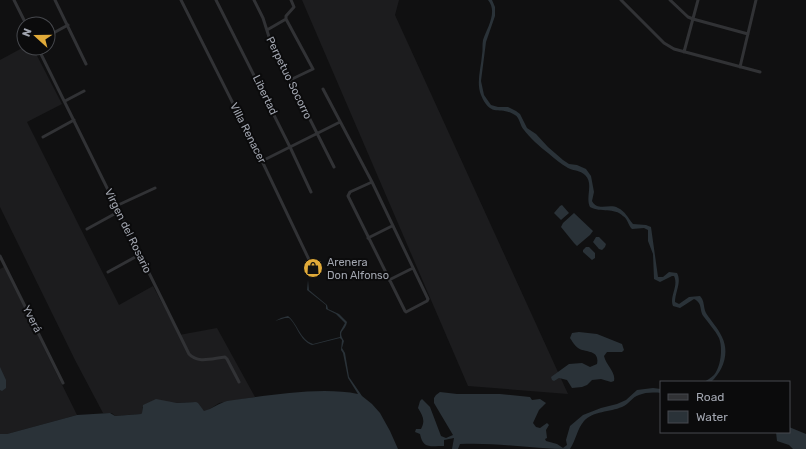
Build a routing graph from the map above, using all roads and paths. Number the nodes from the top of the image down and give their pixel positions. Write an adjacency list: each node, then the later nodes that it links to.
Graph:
1 (14, 0): 11 (street)
2 (56, 0): 14 (street)
3 (181, 0): 32 (street, Villa Renacer)
4 (216, 0): 31 (street, Libertad)
5 (254, 0): 15 (street, Perpetuo Socorro)
6 (291, 0): 12 (street)
7 (621, 0): 18 (street)
8 (670, 0): 13 (street)
9 (698, 0): 13 (street)
10 (756, 0): 17 (street)
11 (22, 16)
12 (286, 19): 15 (street); 23 (street)
13 (693, 19): 17 (street); 18 (street)
14 (68, 25): 16 (street); 20 (street)
15 (267, 30): 23 (street, Perpetuo Socorro)
16 (56, 32)
17 (748, 34): 21 (street)
18 (684, 52): 21 (street)
19 (42, 56): 26 (street, Virgen del Rosario)
20 (86, 64)
21 (740, 67): 22 (street)
22 (760, 72)
23 (290, 80): 29 (street, Perpetuo Socorro)
24 (323, 89): 28 (street)
25 (84, 91): 26 (street)
26 (65, 101): 27 (street, Virgen del Rosario)
27 (74, 120): 30 (street); 37 (street, Virgen del Rosario)
28 (340, 122): 29 (street); 34 (street)
29 (316, 134): 31 (street); 33 (street, Perpetuo Socorro)
30 (43, 137)
31 (290, 147): 32 (street); 36 (street, Libertad)
32 (262, 161): 44 (street, Villa Renacer)
33 (334, 167)
34 (372, 182): 39 (street); 41 (street)
35 (155, 188): 37 (street)
36 (311, 192)
37 (116, 206): 38 (street, Virgen del Rosario)
38 (118, 212): 40 (street); 43 (street, Virgen del Rosario)
39 (392, 226): 41 (street); 45 (street)
40 (87, 229)
41 (368, 238): 47 (street)
42 (0, 256): 49 (street, Yverá)
43 (139, 256): 46 (street); 48 (street, Virgen del Rosario)
44 (313, 268)
45 (413, 268): 47 (street); 47 (street)
46 (108, 272)
47 (389, 280)
48 (239, 382)
49 (63, 383)

